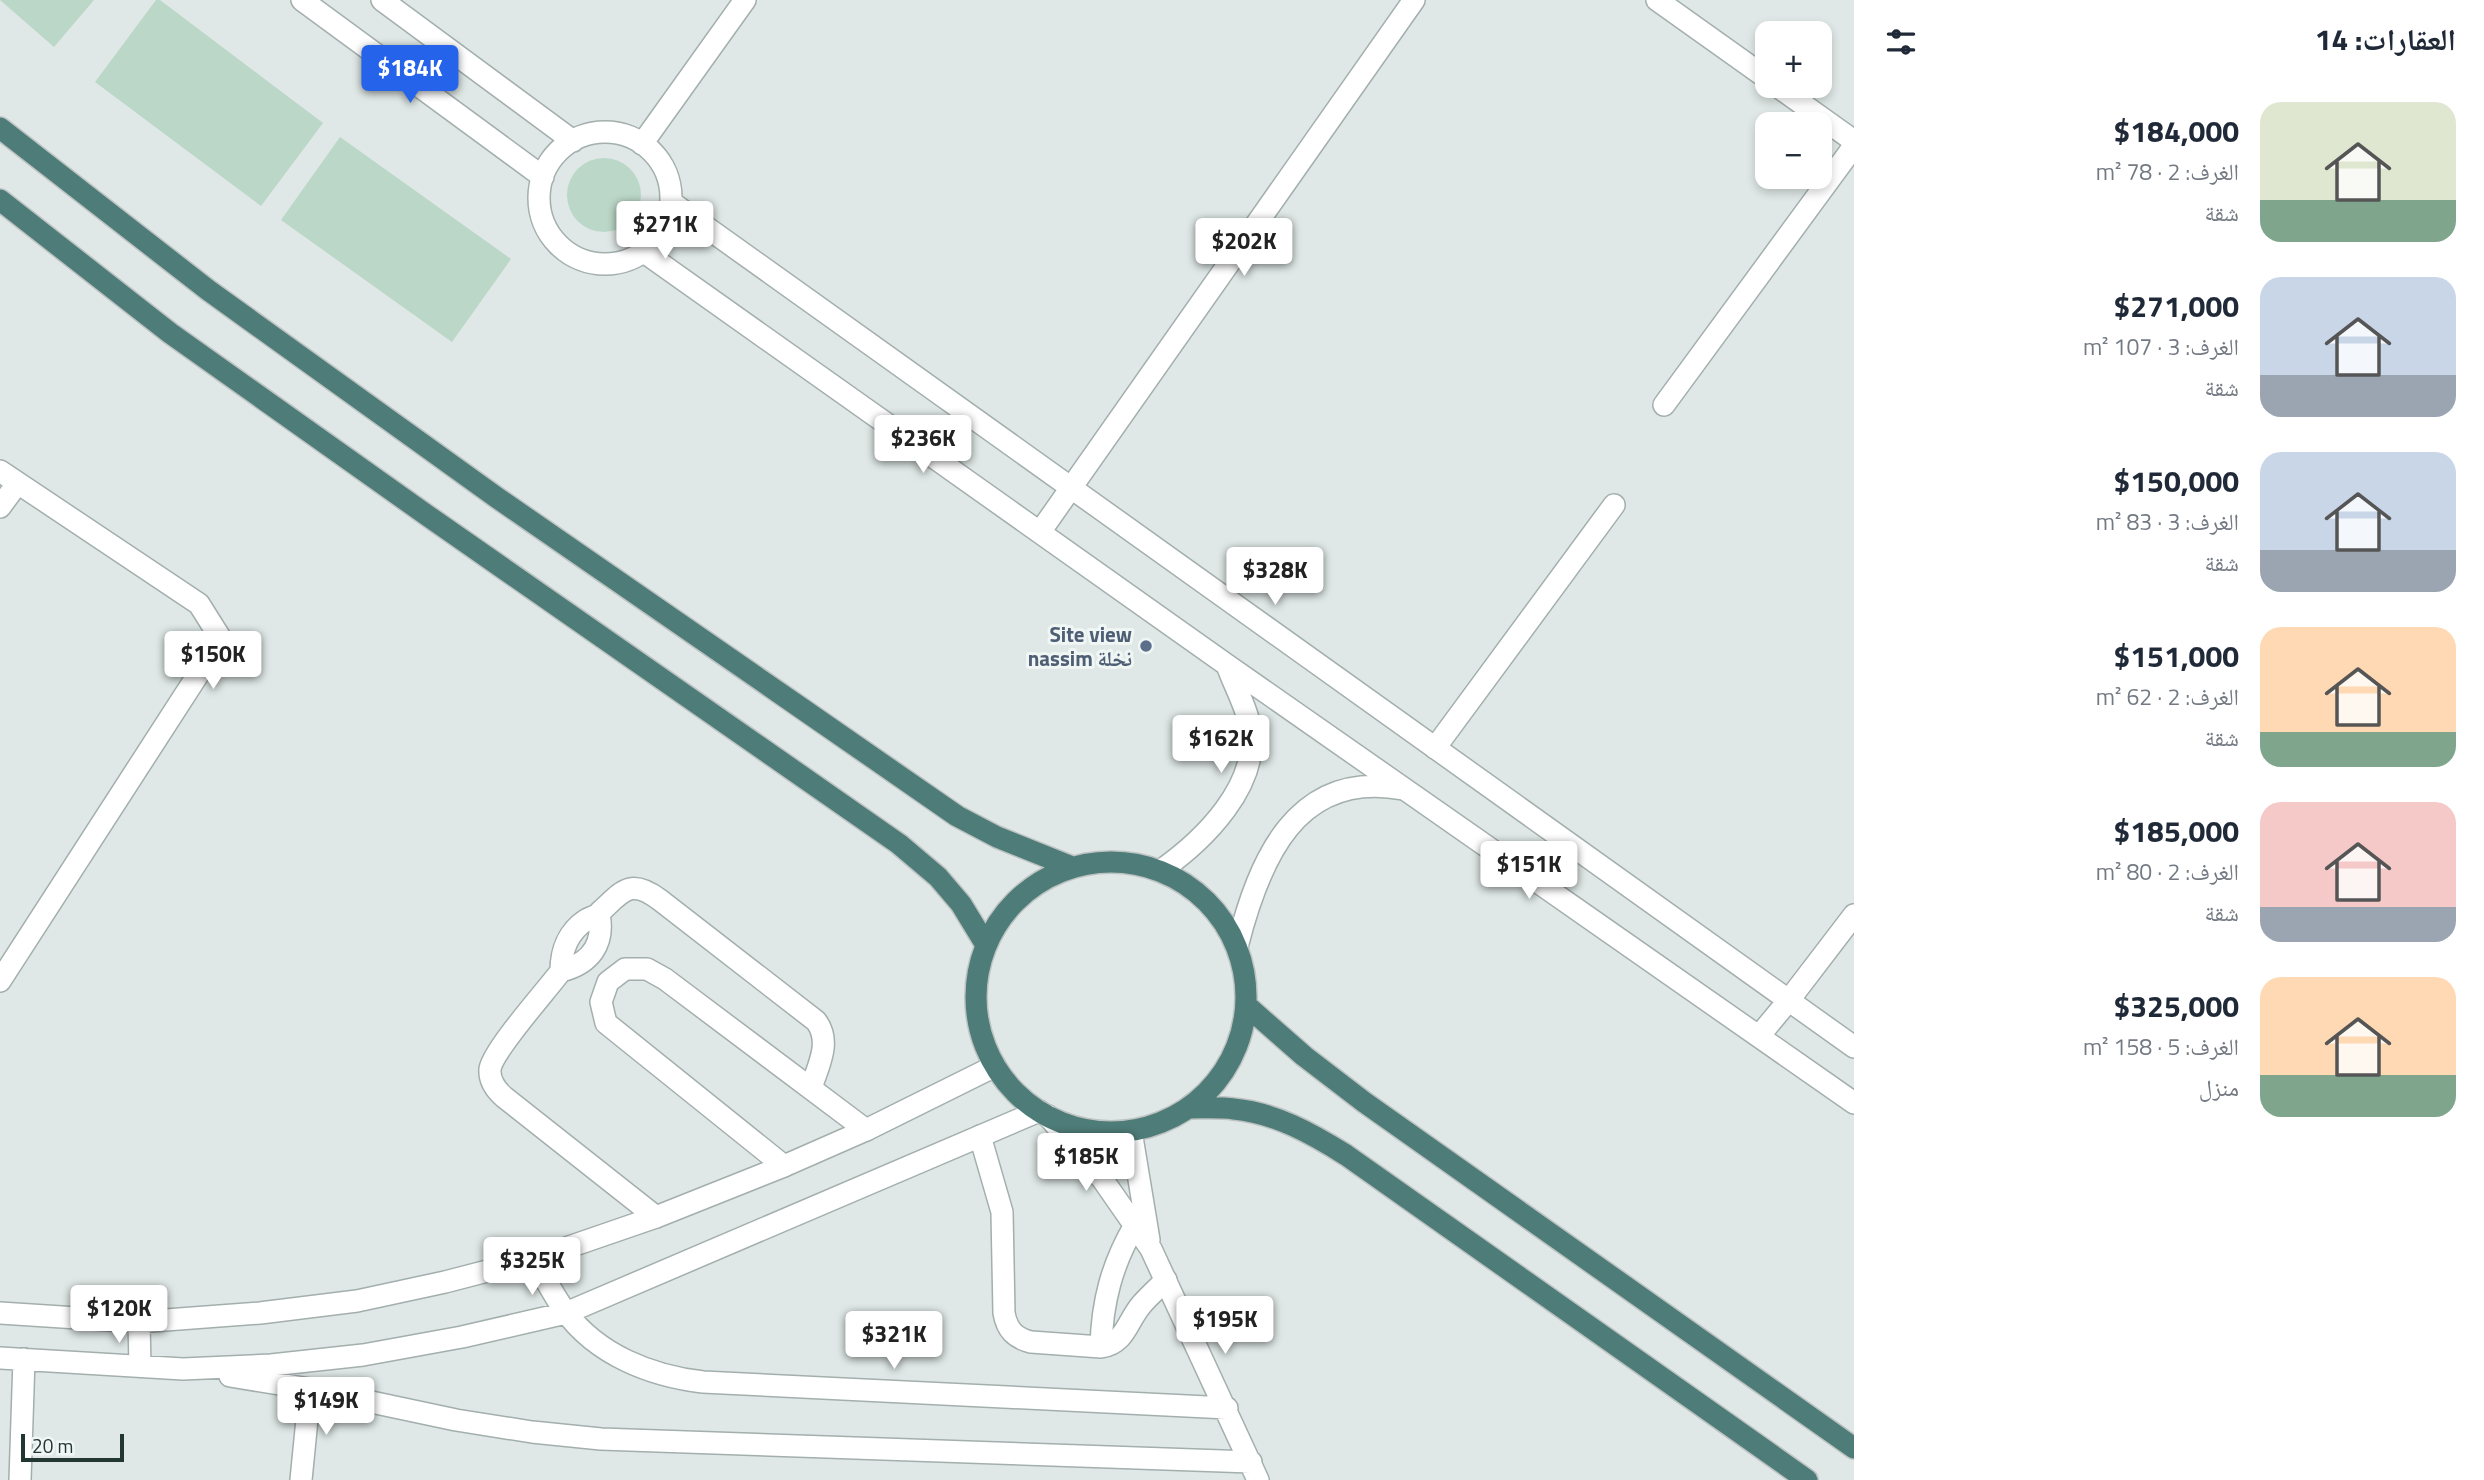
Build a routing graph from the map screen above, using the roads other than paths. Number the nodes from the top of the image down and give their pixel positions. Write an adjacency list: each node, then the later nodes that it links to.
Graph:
1 (302, 0): 13 (street)
2 (382, 0): 9 (street)
3 (746, 0): 11 (street)
4 (1414, 0): 19 (street)
5 (1657, 0): 6 (street)
6 (1755, 70)
7 (1794, 98): 10 (street)
8 (0, 128): 26 (highway)
9 (573, 141): 11 (street); 13 (street)
10 (1854, 141)
11 (642, 144): 15 (street)
12 (1854, 146): 17 (street)
13 (542, 177): 16 (street)
14 (0, 200): 29 (highway)
15 (671, 202): 16 (street); 19 (street)
16 (644, 252): 22 (street)
17 (1664, 405)
18 (8, 478): 21 (street); 31 (street)
19 (1071, 488): 22 (street); 24 (street)
20 (1614, 505): 24 (street)
21 (0, 507)
22 (1040, 532): 23 (street)
23 (1227, 665): 25 (street); 27 (street)
24 (1435, 748): 32 (street)
25 (1406, 790): 30 (street); 34 (street)
26 (1072, 867): 27 (highway); 29 (highway)
27 (1160, 871): 30 (highway)
28 (1854, 915): 32 (street)
29 (986, 945): 36 (highway)
30 (1237, 947): 33 (highway)
31 (0, 981)
32 (1789, 1000): 34 (street); 35 (street)
33 (1247, 1006): 39 (highway); 60 (highway)
34 (1759, 1037): 38 (street)
35 (1854, 1047)
36 (995, 1066): 40 (highway); 41 (street)
37 (811, 1088): 41 (street); 44 (street); 45 (street)
38 (1854, 1103)
39 (1189, 1108): 42 (highway); 64 (highway)
40 (1043, 1114): 42 (highway); 43 (street); 46 (street)
41 (866, 1130): 44 (street)
42 (1131, 1131): 47 (street)
43 (980, 1136): 50 (street); 53 (street)
44 (784, 1166): 45 (street)
45 (656, 1217): 48 (street)
46 (1135, 1225): 47 (street); 53 (street)
47 (1151, 1250): 49 (street)
48 (534, 1259): 50 (street); 52 (street)
49 (1166, 1280): 53 (street); 59 (street)
50 (566, 1312): 57 (street); 59 (street)
51 (0, 1313): 52 (street)
52 (139, 1322): 56 (street)
53 (1101, 1347)
54 (0, 1358): 55 (street)
55 (24, 1359): 56 (street); 62 (street)
56 (140, 1366): 57 (street)
57 (183, 1369): 58 (street)
58 (310, 1389): 61 (street); 63 (street)
59 (1227, 1408): 61 (street)
60 (1854, 1448)
61 (1254, 1471)
62 (20, 1480)
63 (301, 1480)
64 (1807, 1480)

